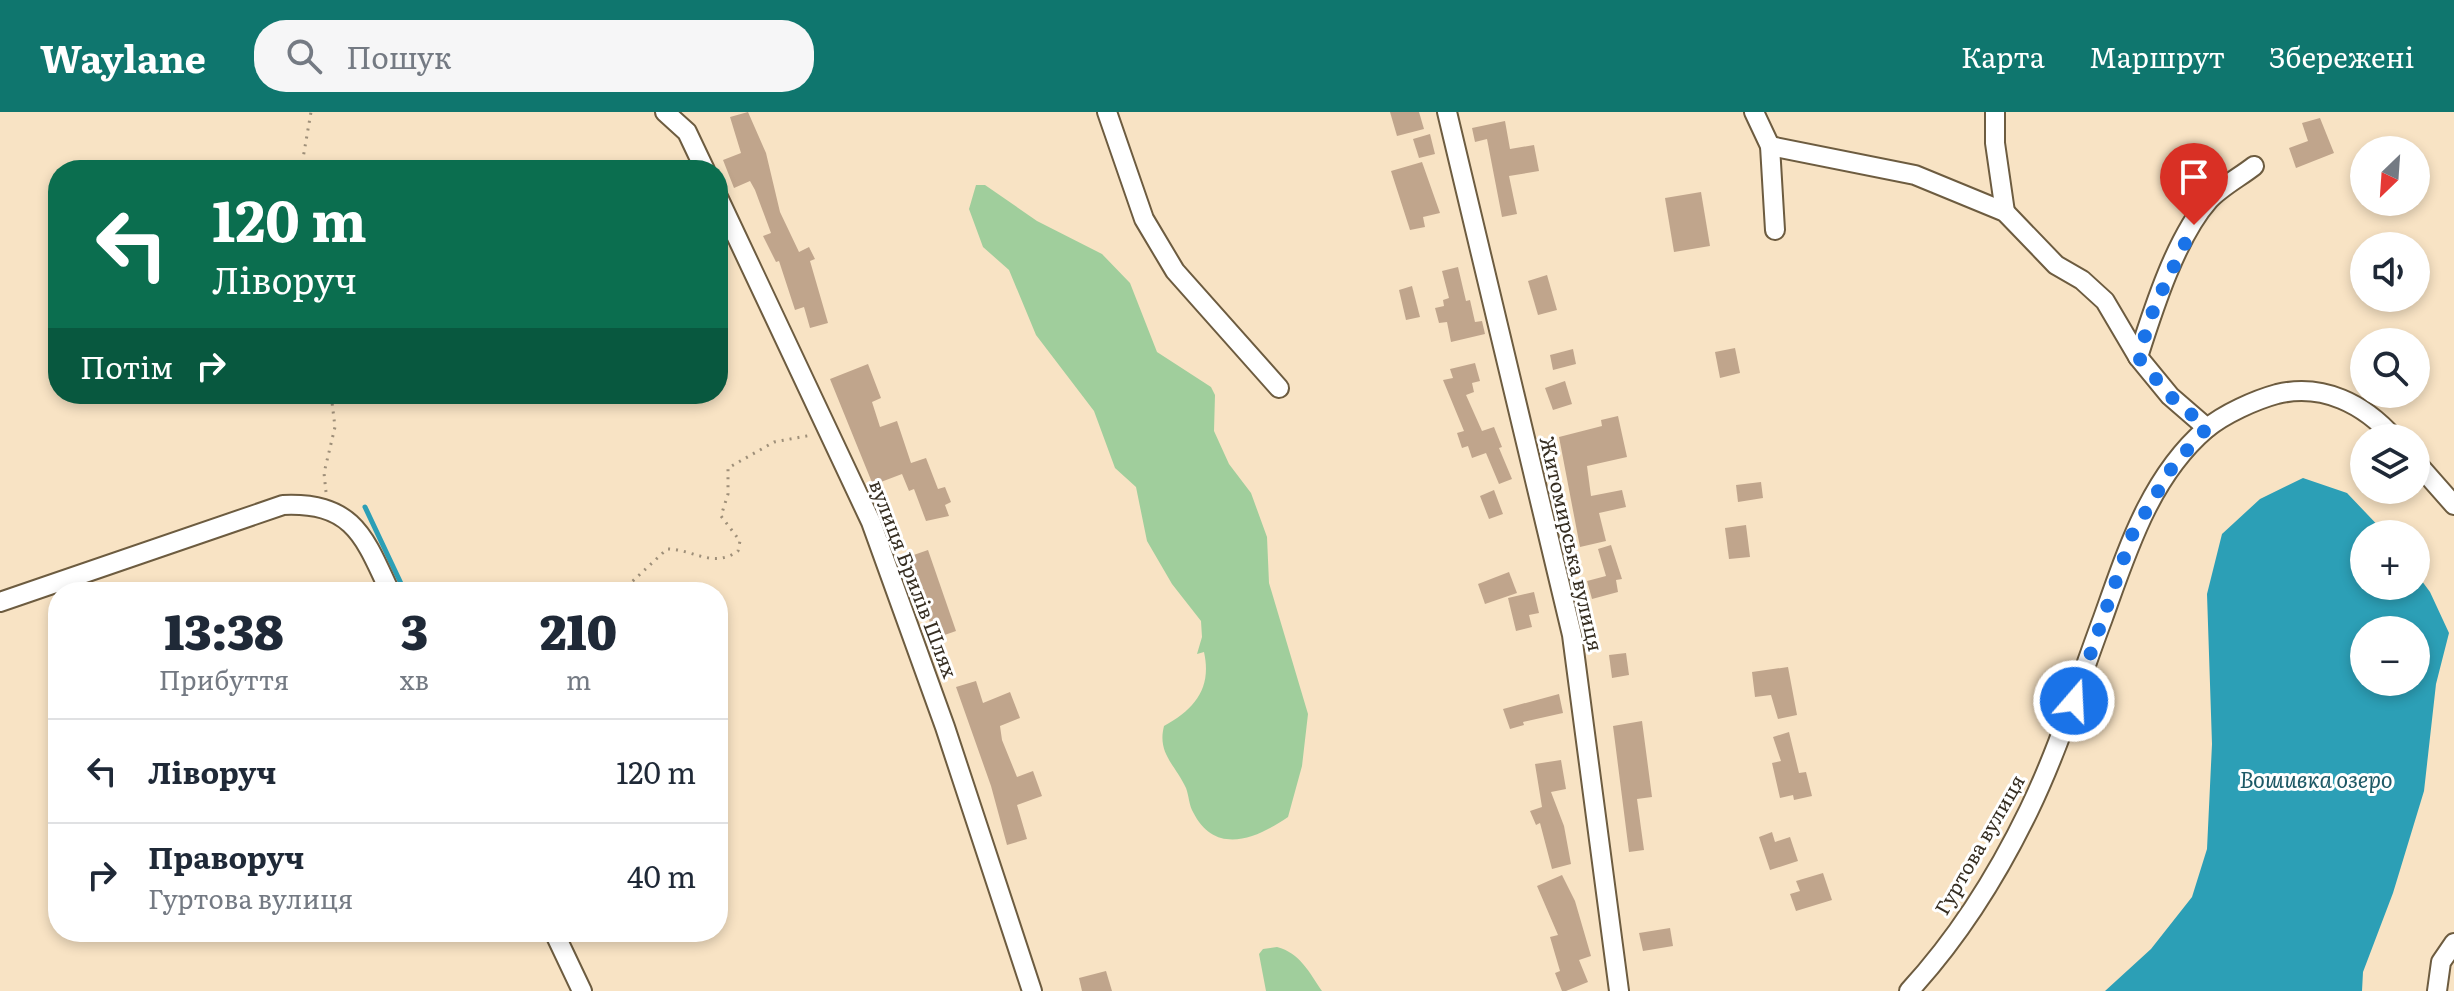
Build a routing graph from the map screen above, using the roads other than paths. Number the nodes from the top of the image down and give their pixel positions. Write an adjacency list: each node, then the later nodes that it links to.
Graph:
1 (665, 112): 7 (street)
2 (1107, 112): 13 (street)
3 (1447, 112): 26 (street, Житомирська вулиця)
4 (1754, 112): 6 (street)
5 (1995, 112): 9 (street)
6 (1770, 146): 9 (street); 11 (street)
7 (700, 160)
8 (2254, 166): 12 (street)
9 (2005, 212): 12 (street)
10 (728, 218): 25 (street, вулиця Брилів Шлях)
11 (1775, 230)
12 (2138, 357): 15 (street)
13 (1279, 388)
14 (2378, 424): 15 (street, Гуртова вулиця)
15 (2207, 428): 27 (street, Гуртова вулиця)
16 (2430, 478): 17 (street)
17 (2454, 505)
18 (58, 582): 19 (street)
19 (385, 582)
20 (48, 586): 21 (street)
21 (0, 602)
22 (559, 942): 24 (street)
23 (2454, 943): 28 (street)
24 (582, 991)
25 (1032, 991)
26 (1619, 991)
27 (1909, 991)
28 (2437, 991)

